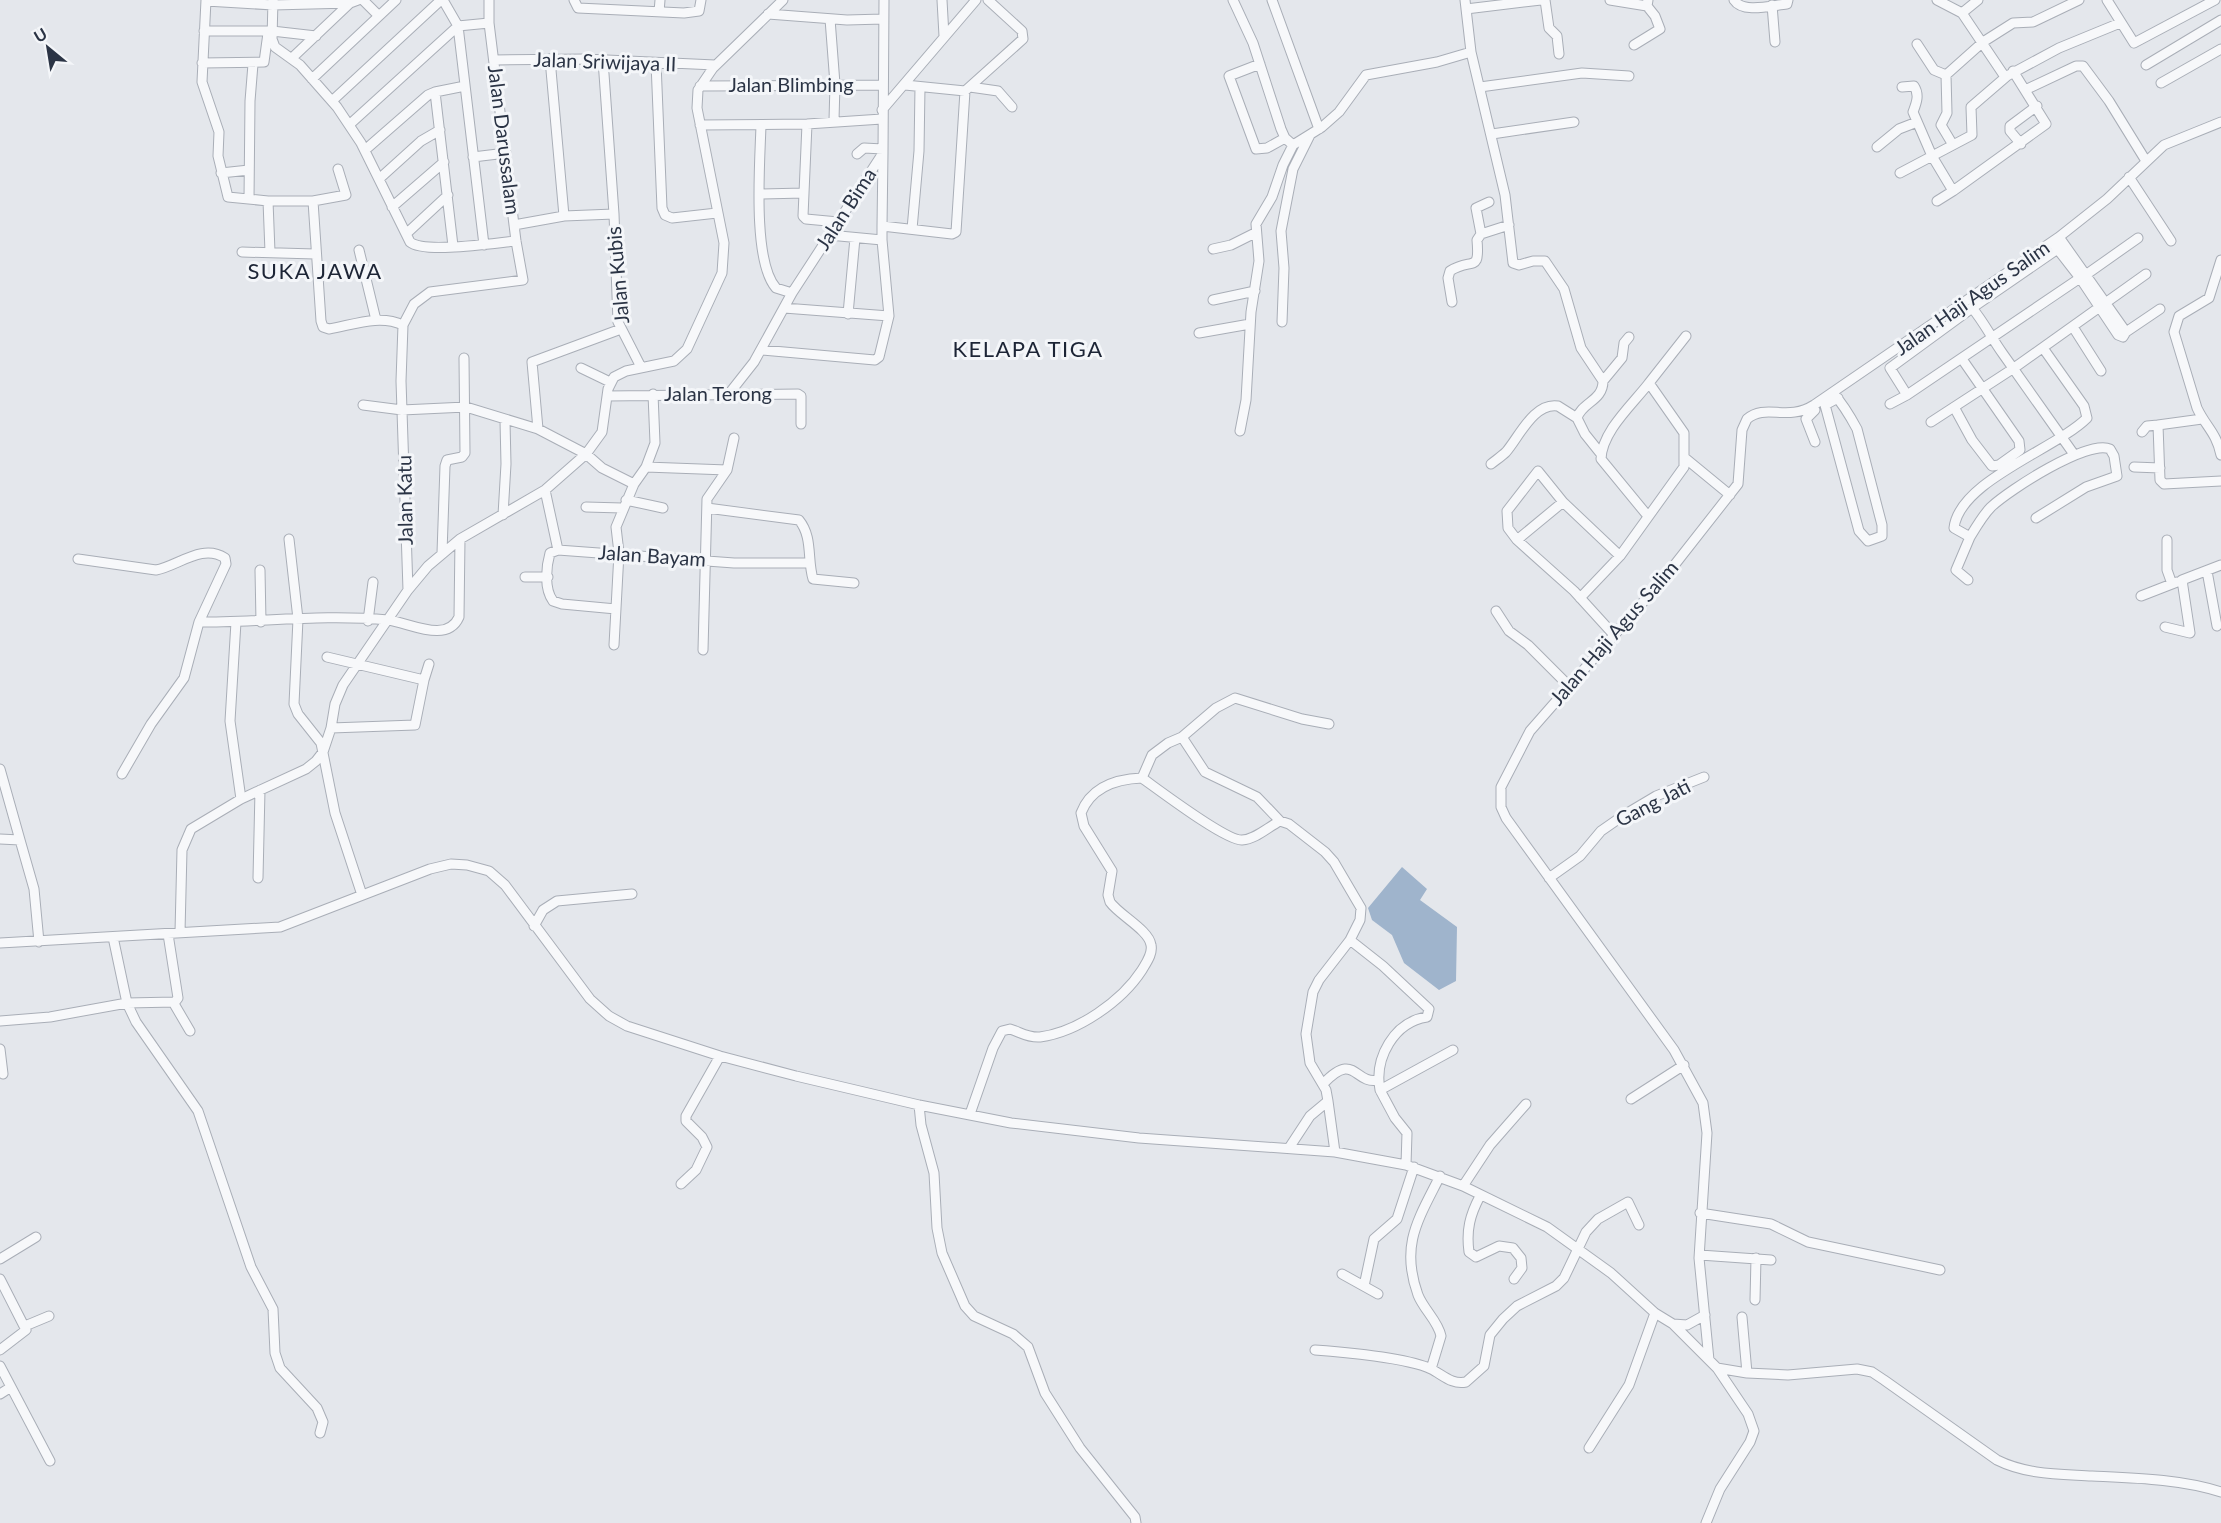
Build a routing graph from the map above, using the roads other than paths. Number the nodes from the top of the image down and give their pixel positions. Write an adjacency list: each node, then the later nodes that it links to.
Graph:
1 (206, 0): 25 (street); 42 (street)
2 (363, 0): 35 (street)
3 (396, 0): 35 (street)
4 (442, 0): 41 (street); 79 (street)
5 (489, 0): 40 (street, Jalan Darussalam)
6 (574, 0): 30 (street)
7 (660, 0): 32 (street)
8 (701, 0): 32 (street)
9 (783, 0): 34 (street)
10 (884, 0): 37 (street, Jalan Bima)
11 (942, 0): 45 (street)
12 (976, 0): 45 (street)
13 (988, 0): 76 (street)
14 (1233, 0): 60 (street)
15 (1272, 0): 92 (street)
16 (1543, 0): 27 (street); 52 (street)
17 (1610, 0): 28 (street)
18 (1734, 0): 29 (street)
19 (1788, 0): 29 (street)
20 (1937, 0): 33 (street)
21 (1978, 0): 33 (street)
22 (2079, 0): 47 (street)
23 (2107, 0): 39 (street)
24 (2215, 0): 39 (street)
25 (273, 2): 26 (street); 43 (street)
26 (354, 2): 44 (street)
27 (1513, 2): 31 (street)
28 (1647, 3): 49 (street)
29 (1770, 3): 46 (street)
30 (618, 4): 32 (street)
31 (1465, 4): 51 (street)
32 (659, 12)
33 (1962, 13): 47 (street)
34 (768, 14): 36 (street); 61 (street)
35 (379, 16): 66 (street)
36 (830, 19): 37 (street); 68 (street)
37 (883, 19): 69 (street, Jalan Bima)
38 (2221, 20): 62 (street)
39 (2120, 22): 63 (street)
40 (489, 23): 41 (street); 55 (street, Jalan Darussalam)
41 (458, 26): 71 (street); 88 (street)
42 (204, 31): 43 (street); 57 (street)
43 (270, 31): 44 (street); 53 (street); 59 (street)
44 (316, 36): 53 (street)
45 (944, 36): 70 (street)
46 (1775, 42)
47 (1983, 42): 63 (street); 64 (street)
48 (1917, 44): 64 (street)
49 (1634, 45)
50 (2221, 49): 67 (street)
51 (1471, 52): 74 (street); 92 (street)
52 (1559, 54)
53 (292, 58): 66 (street)
54 (550, 59): 55 (street, Jalan Sriwijaya II); 56 (street, Jalan Sriwijaya II); 125 (street)
55 (494, 60): 101 (street, Jalan Darussalam)
56 (603, 60): 58 (street, Jalan Sriwijaya II); 124 (street, Jalan Kubis)
57 (202, 63): 59 (street); 109 (street)
58 (656, 63): 61 (street, Jalan Sriwijaya II); 123 (street)
59 (253, 64): 108 (street)
60 (1260, 64): 94 (street); 94 (street)
61 (715, 65): 72 (street)
62 (2146, 65)
63 (2010, 74): 77 (street); 97 (street)
64 (1946, 75): 97 (street)
65 (1629, 76): 74 (street)
66 (312, 79): 79 (street)
67 (2161, 83)
68 (835, 84): 69 (street, Jalan Blimbing); 72 (street, Jalan Blimbing); 83 (street)
69 (882, 85): 82 (street, Jalan Bima)
70 (905, 85): 73 (street); 82 (street)
71 (465, 86): 78 (street); 104 (street)
72 (700, 86): 89 (street)
73 (920, 87): 76 (street); 130 (street)
74 (1480, 87): 93 (street)
75 (1902, 87): 85 (street)
76 (967, 89): 81 (street); 130 (street)
77 (2025, 90): 80 (street); 105 (street)
78 (435, 92): 91 (street); 99 (street)
79 (332, 101): 88 (street)
80 (2037, 106): 95 (street); 95 (street)
81 (1012, 107)
82 (882, 114): 83 (street); 100 (street, Jalan Bima)
83 (834, 120): 87 (street)
84 (1574, 122): 93 (street)
85 (1917, 122): 98 (street); 103 (street)
86 (2221, 122): 105 (street, Jalan Haji Agus Salim)
87 (807, 124): 90 (street); 114 (street)
88 (349, 125): 99 (street)
89 (700, 125): 90 (street); 123 (street)
90 (761, 125): 115 (street)
91 (440, 130): 106 (street); 112 (street)
92 (1315, 131): 96 (street); 162 (street)
93 (1492, 134): 128 (street)
94 (1285, 138): 96 (street)
95 (2021, 144): 113 (street)
96 (1293, 145): 132 (street)
97 (1953, 145): 103 (street)
98 (1877, 147)
99 (365, 150): 112 (street)
100 (883, 151): 102 (street); 126 (street, Jalan Bima); 129 (street)
101 (506, 153): 104 (street); 127 (street, Jalan Darussalam)
102 (857, 154)
103 (1932, 156): 110 (street); 113 (street)
104 (473, 157): 141 (street)
105 (2146, 161): 111 (street, Jalan Haji Agus Salim)
106 (444, 162): 116 (street); 122 (street)
107 (338, 169): 119 (street)
108 (249, 170): 109 (street); 117 (street)
109 (221, 173): 117 (street)
110 (1900, 173)
111 (2129, 177): 139 (street); 140 (street, Jalan Haji Agus Salim)
112 (379, 179): 122 (street)
113 (1953, 191): 120 (street)
114 (804, 193): 115 (street); 126 (street)
115 (759, 194): 152 (street)
116 (448, 195): 131 (street); 142 (street)
117 (249, 199): 118 (street)
118 (268, 201): 119 (street); 146 (street)
119 (313, 201): 147 (street)
120 (1937, 201)
121 (1489, 202): 133 (street)
122 (392, 207): 131 (street)
123 (717, 213): 175 (street)
124 (614, 214): 125 (street); 166 (street, Jalan Kubis)
125 (564, 216): 127 (street)
126 (838, 222): 134 (street, Jalan Bima)
127 (514, 225): 138 (street, Jalan Darussalam)
128 (1509, 225): 133 (street); 179 (street)
129 (882, 226): 130 (street); 137 (street)
130 (912, 229)
131 (406, 234): 142 (street)
132 (1255, 234): 143 (street); 151 (street)
133 (1481, 234): 154 (street)
134 (829, 235): 135 (street); 152 (street, Jalan Bima)
135 (855, 238): 137 (street); 159 (street)
136 (2138, 238): 150 (street)
137 (882, 240): 160 (street)
138 (516, 241): 141 (street); 164 (street, Jalan Darussalam)
139 (2171, 241)
140 (2059, 243): 150 (street); 157 (street); 187 (street, Jalan Haji Agus Salim)
141 (484, 244): 142 (street)
142 (453, 246)
143 (1214, 249)
144 (359, 250): 161 (street)
145 (242, 252): 146 (street)
146 (270, 252): 147 (street)
147 (315, 254): 161 (street)
148 (2221, 260): 195 (street)
149 (2146, 274): 155 (street)
150 (2084, 276): 155 (street); 170 (street)
151 (1254, 291): 153 (street); 163 (street)
152 (792, 293): 156 (street, Jalan Bima)
153 (1213, 300)
154 (1452, 302)
155 (2103, 305): 158 (street); 165 (street)
156 (784, 308): 159 (street); 172 (street, Jalan Bima)
157 (1972, 308): 170 (street); 185 (street)
158 (2160, 309)
159 (848, 314): 160 (street)
160 (889, 316): 172 (street)
161 (376, 320): 164 (street)
162 (1282, 322)
163 (1250, 324): 167 (street); 201 (street)
164 (403, 326): 193 (street, Jalan Katu)
165 (2073, 327): 171 (street); 178 (street)
166 (621, 329): 175 (street, Jalan Kubis); 200 (street)
167 (1200, 333)
168 (1629, 336): 179 (street)
169 (1686, 336): 181 (street)
170 (1992, 338): 174 (street); 176 (street)
171 (2043, 348): 176 (street); 203 (street)
172 (761, 350): 184 (street, Jalan Bima)
173 (464, 358): 191 (street)
174 (1962, 359): 182 (street); 185 (street)
175 (641, 367): 180 (street)
176 (2014, 368): 182 (street); 203 (street)
177 (581, 369): 180 (street)
178 (2101, 371)
179 (1603, 381): 194 (street)
180 (610, 382): 186 (street)
181 (1649, 383): 209 (street); 211 (street)
182 (1983, 389): 192 (street); 192 (street)
183 (653, 394): 184 (street, Jalan Terong); 186 (street, Jalan Terong); 213 (street)
184 (728, 395): 198 (street, Jalan Terong)
185 (1907, 395): 188 (street)
186 (607, 396): 208 (street)
187 (1835, 396): 190 (street); 190 (street); 220 (street, Jalan Haji Agus Salim)
188 (1890, 404)
189 (363, 405): 193 (street)
190 (1825, 405): 206 (street)
191 (466, 407): 193 (street); 196 (street); 235 (street)
192 (1954, 407): 197 (street)
193 (402, 411): 250 (street, Jalan Katu)
194 (1577, 418): 209 (street); 212 (street)
195 (2202, 419): 199 (street); 204 (street)
196 (505, 421): 200 (street); 226 (street)
197 (1931, 422)
198 (801, 424)
199 (2158, 425): 202 (street); 215 (street)
200 (538, 429): 208 (street)
201 (1240, 431)
202 (2142, 432)
203 (2061, 435): 207 (street); 229 (street)
204 (2219, 436): 210 (street)
205 (734, 438): 216 (street)
206 (1815, 442)
207 (2073, 453): 228 (street); 229 (street)
208 (586, 454): 218 (street); 219 (street)
209 (1601, 454): 227 (street)
210 (2221, 456)
211 (1685, 458): 220 (street); 227 (street)
212 (1491, 464)
213 (646, 467): 216 (street); 218 (street)
214 (2134, 467): 215 (street)
215 (2160, 468): 217 (street)
216 (727, 470): 225 (street)
217 (2221, 481)
218 (634, 484): 222 (street)
219 (545, 490): 226 (street); 234 (street)
220 (1730, 495): 263 (street, Jalan Haji Agus Salim)
221 (1563, 502): 232 (street); 232 (street); 237 (street)
222 (624, 504): 223 (street); 224 (street); 236 (street)
223 (586, 507)
224 (663, 508)
225 (707, 508): 239 (street); 240 (street)
226 (503, 515): 231 (street)
227 (1647, 515): 237 (street)
228 (2036, 518)
229 (1970, 537): 246 (street)
230 (289, 539): 255 (street)
231 (460, 539): 235 (street); 256 (street)
232 (1517, 540): 252 (street)
233 (2167, 540): 248 (street)
234 (558, 550): 236 (street, Jalan Bayam); 245 (street)
235 (442, 553): 250 (street)
236 (619, 554): 239 (street, Jalan Bayam); 253 (street)
237 (1620, 556): 252 (street)
238 (78, 559): 258 (street)
239 (705, 559): 240 (street, Jalan Bayam); 265 (street)
240 (808, 562): 249 (street)
241 (2221, 565): 243 (street)
242 (260, 570): 260 (street)
243 (2207, 571): 248 (street); 261 (street)
244 (525, 577): 245 (street)
245 (548, 577): 253 (street)
246 (1968, 580)
247 (373, 582): 257 (street)
248 (2177, 582): 251 (street); 262 (street)
249 (854, 583)
250 (408, 590): 256 (street)
251 (2141, 596)
252 (1580, 598): 263 (street)
253 (616, 609): 264 (street)
254 (1496, 611): 270 (street)
255 (298, 619): 257 (street); 260 (street); 274 (street)
256 (389, 620): 257 (street); 268 (street)
257 (368, 621)
258 (199, 622): 259 (street); 276 (street)
259 (236, 622): 260 (street); 280 (street)
260 (261, 622)
261 (2217, 626)
262 (2165, 627)
263 (1614, 635): 270 (street, Jalan Haji Agus Salim)
264 (614, 645)
265 (703, 650)
266 (327, 657): 268 (street)
267 (429, 663): 269 (street)
268 (356, 666): 269 (street); 272 (street)
269 (424, 680): 272 (street)
270 (1569, 686): 285 (street, Jalan Haji Agus Salim)
271 (1329, 724): 273 (street)
272 (331, 728): 274 (street)
273 (1182, 737): 278 (street); 281 (street)
274 (323, 752): 279 (street); 287 (street)
275 (0, 769): 283 (street)
276 (122, 774)
277 (1704, 777): 285 (street, Gang Jati)
278 (1142, 778): 281 (street); 311 (street)
279 (261, 790): 280 (street); 284 (street)
280 (241, 800): 289 (street)
281 (1280, 821): 292 (street)
282 (0, 839): 283 (street)
283 (20, 840): 293 (street)
284 (258, 878)
285 (1550, 878): 302 (street, Jalan Haji Agus Salim)
286 (632, 894): 288 (street)
287 (362, 895): 288 (street); 289 (street)
288 (534, 926): 301 (street)
289 (180, 932): 290 (street)
290 (168, 934): 291 (street); 295 (street)
291 (113, 937): 293 (street); 296 (street)
292 (1350, 940): 304 (street); 305 (street)
293 (39, 942): 294 (street)
294 (0, 944)
295 (172, 1002): 296 (street); 298 (street)
296 (127, 1003): 297 (street); 349 (street)
297 (0, 1022)
298 (190, 1031)
299 (0, 1050): 303 (street)
300 (1454, 1050): 306 (street)
301 (720, 1056): 310 (street); 316 (street)
302 (1684, 1065): 307 (street); 319 (street, Jalan Haji Agus Salim)
303 (3, 1074)
304 (1378, 1080): 305 (street); 306 (street)
305 (1323, 1084): 308 (street)
306 (1380, 1090): 314 (street)
307 (1631, 1099)
308 (1328, 1101): 312 (street); 313 (street)
309 (1526, 1104): 317 (street)
310 (919, 1105): 311 (street); 353 (street)
311 (970, 1114): 312 (street)
312 (1289, 1148): 313 (street)
313 (1335, 1152): 314 (street)
314 (1410, 1166): 315 (street); 331 (street)
315 (1440, 1176): 317 (street); 345 (street)
316 (681, 1184)
317 (1463, 1186): 318 (street)
318 (1480, 1196): 322 (street); 330 (street)
319 (1700, 1213): 323 (street, Jalan Haji Agus Salim); 327 (street)
320 (1639, 1225): 322 (street)
321 (36, 1237): 324 (street)
322 (1578, 1247): 334 (street); 345 (street)
323 (1700, 1255): 325 (street); 335 (street, Jalan Haji Agus Salim)
324 (0, 1258)
325 (1756, 1258): 326 (street); 333 (street)
326 (1772, 1260)
327 (1940, 1270)
328 (1342, 1274): 331 (street)
329 (0, 1279): 339 (street)
330 (1514, 1279)
331 (1364, 1286): 332 (street)
332 (1378, 1294)
333 (1755, 1300)
334 (1655, 1313): 338 (street); 350 (street)
335 (1705, 1315): 338 (street); 342 (street, Jalan Haji Agus Salim)
336 (49, 1316): 339 (street)
337 (1742, 1317): 346 (street)
338 (1672, 1324): 342 (street)
339 (25, 1326): 340 (street)
340 (0, 1350)
341 (1315, 1350): 345 (street)
342 (1709, 1360): 344 (street)
343 (0, 1366): 347 (street)
344 (1717, 1368): 346 (street); 354 (street)
345 (1431, 1369)
346 (1747, 1373): 352 (street)
347 (11, 1387): 348 (street); 351 (street)
348 (0, 1394)
349 (320, 1433)
350 (1589, 1448)
351 (50, 1461)
352 (2221, 1492)
353 (1136, 1523)
354 (1706, 1523)

